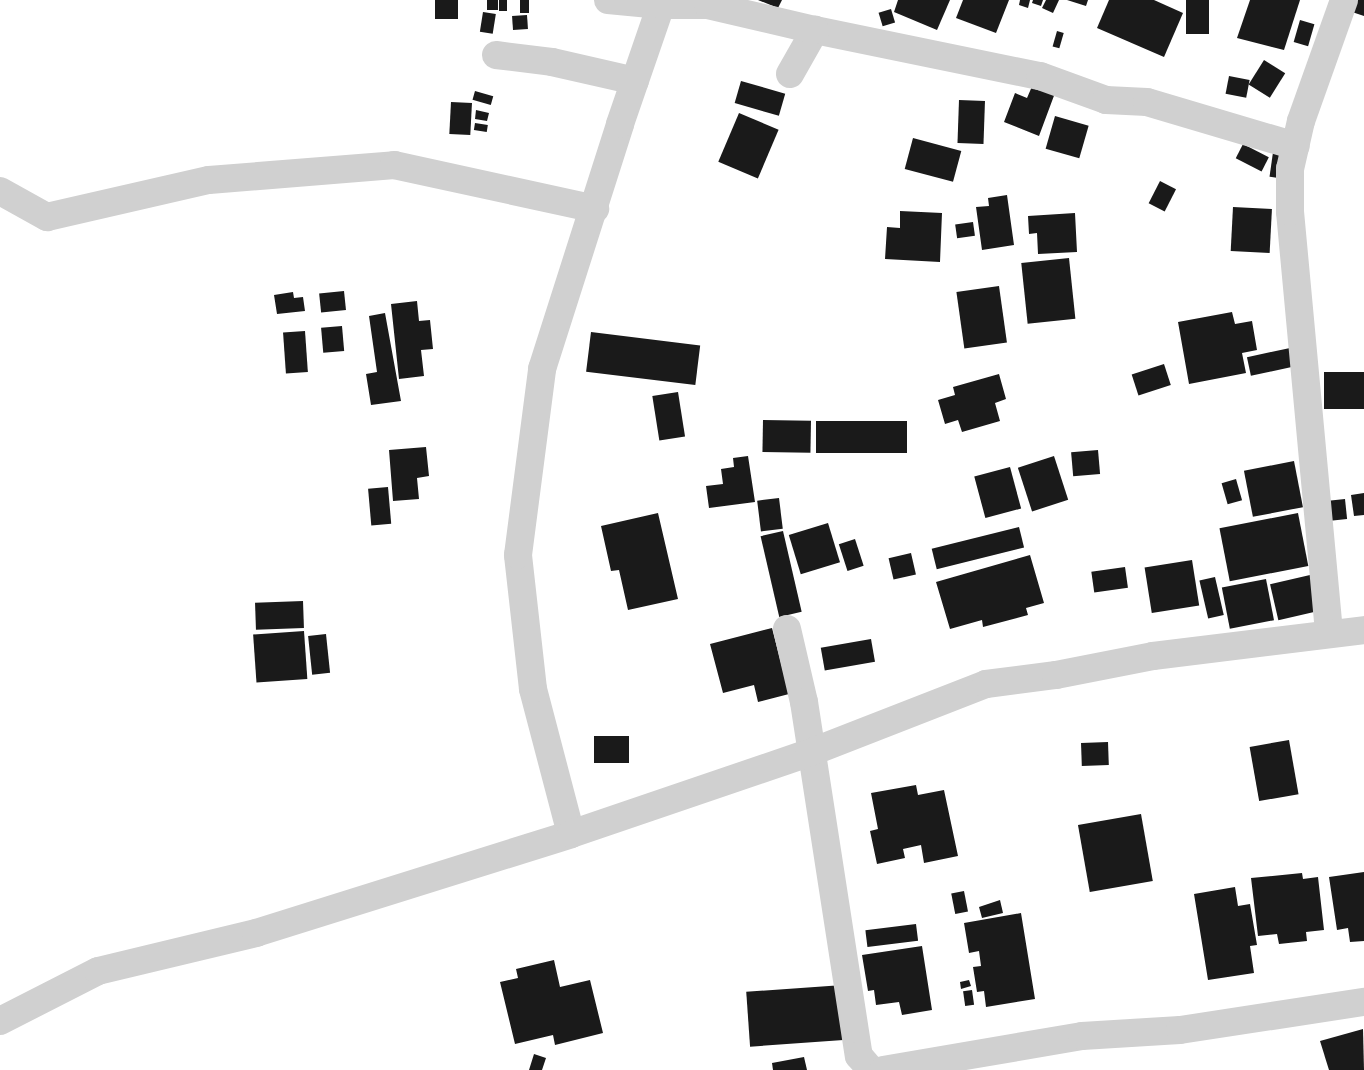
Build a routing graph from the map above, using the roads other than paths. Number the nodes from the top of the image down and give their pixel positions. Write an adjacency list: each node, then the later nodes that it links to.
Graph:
1 (608, 0): 3 (street)
2 (1344, 0): 8 (street)
3 (662, 3): 4 (street); 7 (street)
4 (815, 30): 6 (street); 8 (street)
5 (496, 55): 7 (street)
6 (790, 74)
7 (635, 81): 10 (street)
8 (1296, 146): 13 (street)
9 (0, 192): 10 (street)
10 (595, 208): 15 (street)
11 (788, 629): 14 (street)
12 (1364, 630): 13 (street)
13 (1329, 632): 14 (street)
14 (809, 753): 15 (street); 18 (street)
15 (571, 834): 17 (street)
16 (1364, 1002): 19 (street)
17 (0, 1021)
18 (871, 1070)
19 (883, 1070)

